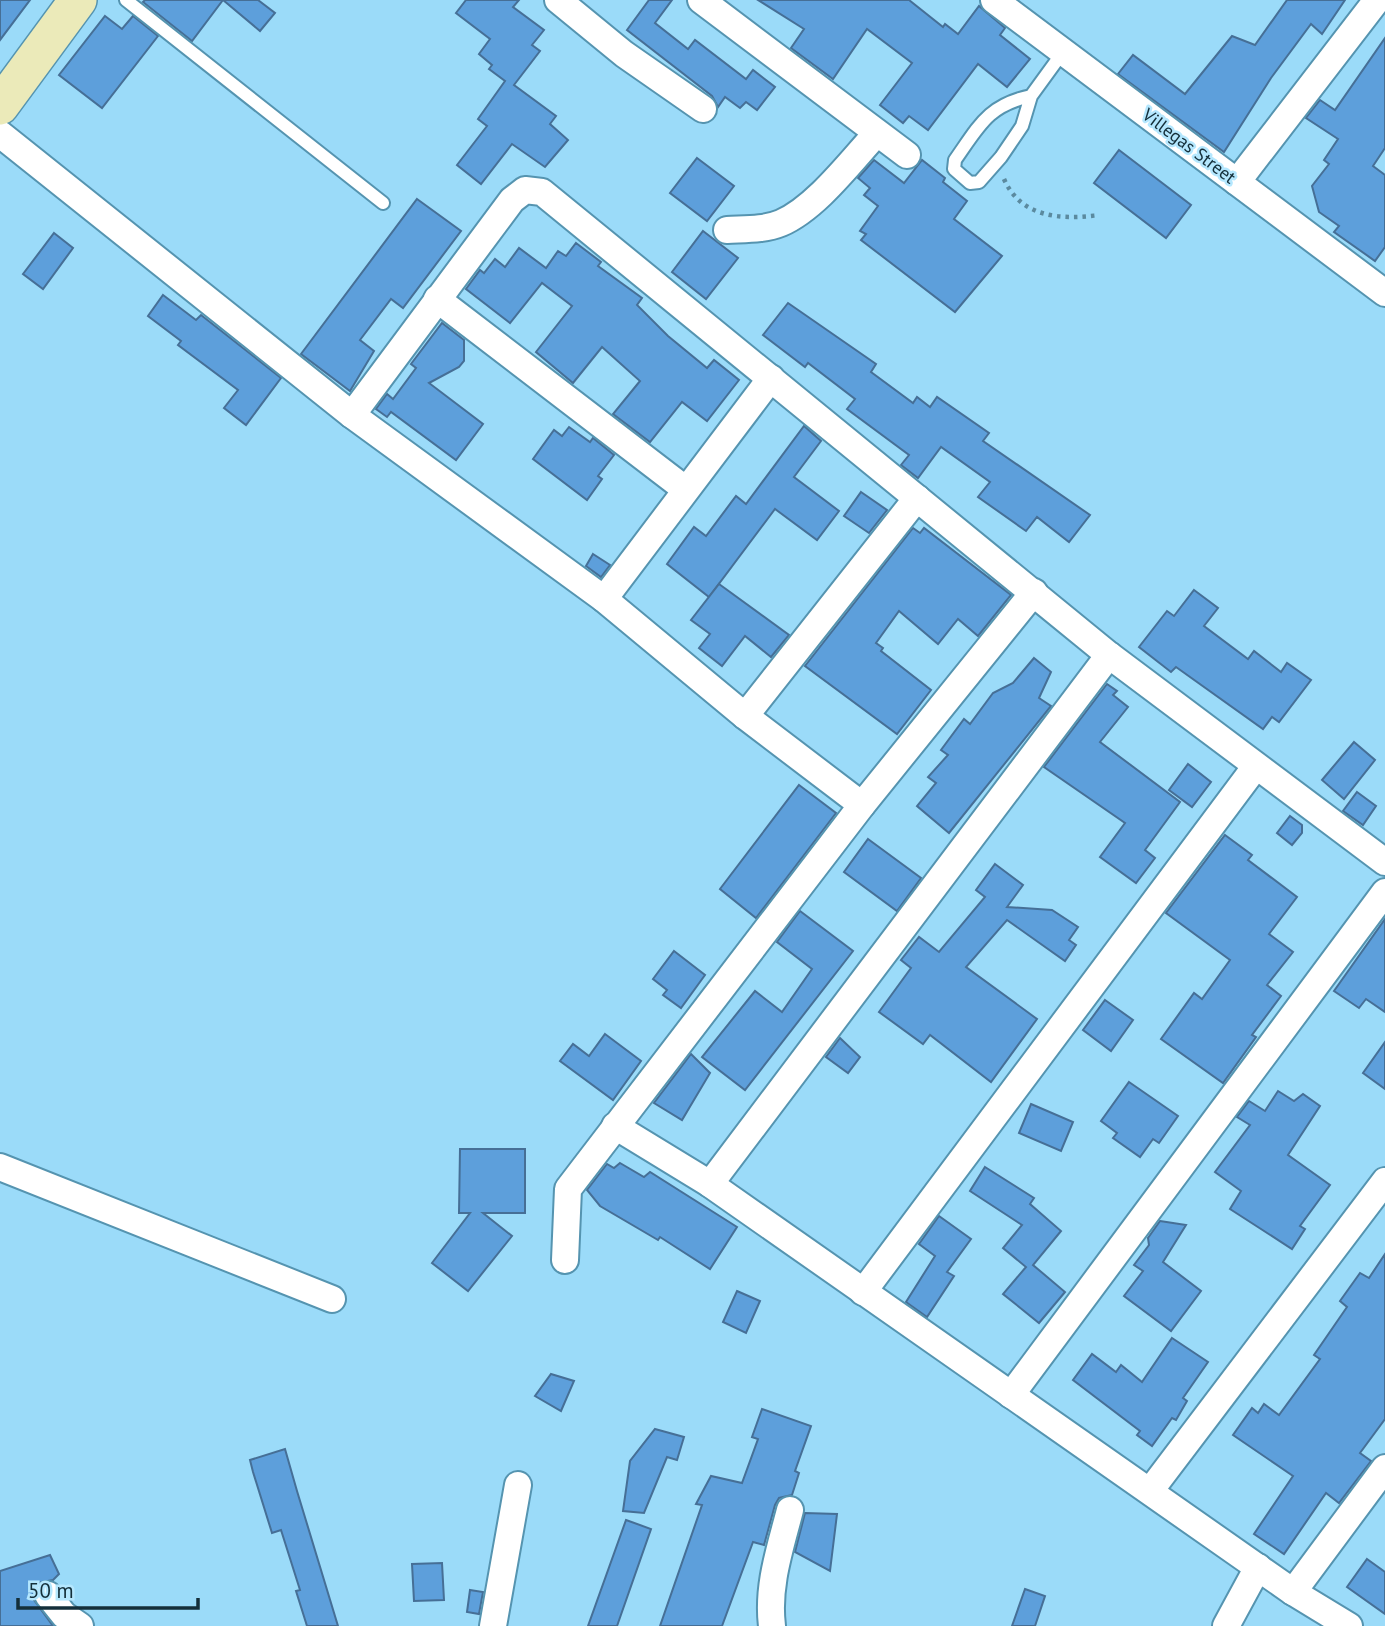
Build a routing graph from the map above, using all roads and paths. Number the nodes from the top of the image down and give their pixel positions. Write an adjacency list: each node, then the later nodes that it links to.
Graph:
1 (78, 0): 9 (street)
2 (126, 0): 16 (lane)
3 (558, 0): 10 (street)
4 (701, 0): 11 (street)
5 (993, 0): 7 (street, Villegas Street)
6 (1377, 0): 15 (street)
7 (1063, 52): 8 (lane); 15 (street, Villegas Street)
8 (1031, 96): 14 (lane); 14 (lane)
9 (0, 106)
10 (703, 109)
11 (877, 133): 13 (street); 18 (street)
12 (0, 134): 22 (street)
13 (907, 155)
14 (1001, 157): 17 (path)
15 (1237, 182): 19 (street, Villegas Street)
16 (383, 203)
17 (1099, 215)
18 (727, 230)
19 (1385, 293)
20 (437, 299): 21 (street); 22 (street); 23 (street)
21 (771, 378): 23 (street); 24 (street)
22 (352, 415): 26 (street)
23 (685, 489): 26 (street)
24 (918, 498): 25 (street); 28 (street)
25 (1034, 592): 27 (street); 30 (street)
26 (604, 599): 28 (street)
27 (1109, 655): 29 (street); 36 (street)
28 (745, 716): 30 (street)
29 (1256, 766): 31 (street); 38 (street)
30 (862, 805): 33 (street)
31 (1385, 862)
32 (1385, 891): 40 (street)
33 (615, 1126): 36 (street); 37 (street)
34 (0, 1167): 39 (street)
35 (1385, 1181): 43 (street)
36 (710, 1184): 38 (street)
37 (565, 1260)
38 (863, 1293): 40 (street)
39 (332, 1298)
40 (1011, 1395): 43 (street)
41 (1385, 1468): 46 (street)
42 (518, 1485): 50 (street)
43 (1150, 1491): 45 (street)
44 (790, 1510): 51 (street)
45 (1258, 1567): 46 (street); 52 (street)
46 (1293, 1592): 48 (street)
47 (48, 1595): 49 (street)
48 (1323, 1619): 53 (street)
49 (80, 1626)
50 (493, 1626)
51 (772, 1626)
52 (1226, 1626)
53 (1349, 1626)

